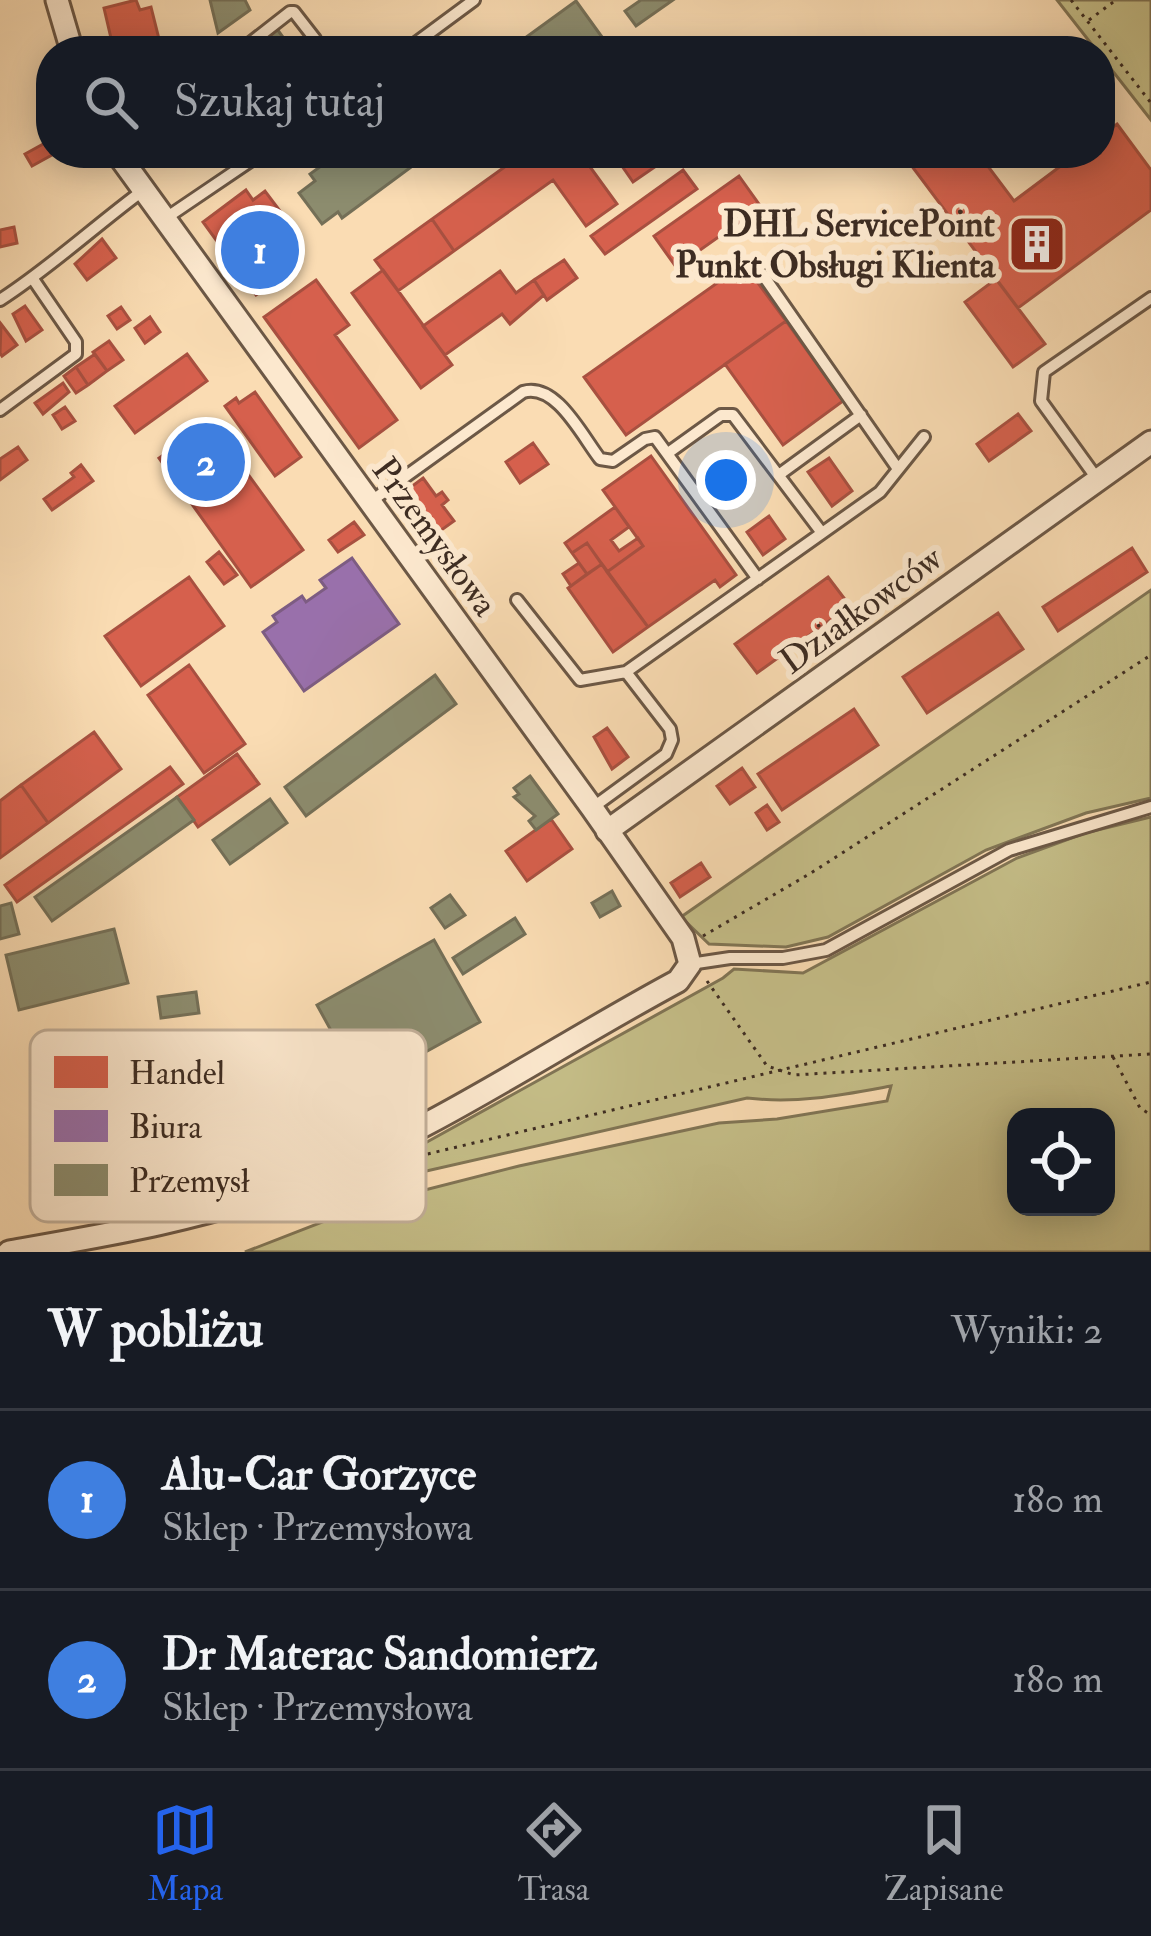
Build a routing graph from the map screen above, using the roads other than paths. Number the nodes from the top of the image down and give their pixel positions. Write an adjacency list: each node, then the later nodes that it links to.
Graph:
1 (57, 0): 3 (street)
2 (474, 0): 6 (lane)
3 (68, 36)
4 (262, 36): 5 (lane)
5 (313, 36)
6 (425, 36)
7 (129, 168): 9 (street, Przemysłowa)
8 (240, 168): 10 (lane)
9 (145, 189): 10 (street, Przemysłowa); 12 (lane)
10 (166, 218): 23 (street, Przemysłowa)
11 (763, 275): 16 (lane)
12 (33, 279): 14 (lane); 15 (lane)
13 (1151, 298): 22 (lane)
14 (0, 300)
15 (0, 410)
16 (861, 415): 20 (lane); 21 (lane)
17 (924, 437): 20 (lane)
18 (1151, 442): 22 (street, Działkowców)
19 (668, 452): 21 (lane); 23 (lane); 25 (lane)
20 (898, 469): 24 (lane)
21 (780, 474): 24 (lane)
22 (1098, 480): 30 (street, Działkowców)
23 (370, 502): 29 (street, Przemysłowa)
24 (822, 533): 25 (lane)
25 (758, 579): 27 (lane)
26 (517, 600): 27 (lane)
27 (626, 672): 29 (lane)
28 (1151, 807): 31 (lane)
29 (592, 808): 30 (street, Przemysłowa)
30 (607, 831): 31 (street, Przemysłowa)
31 (688, 955): 32 (street)
32 (426, 1120)
33 (161, 1222): 34 (street)
34 (9, 1252)

